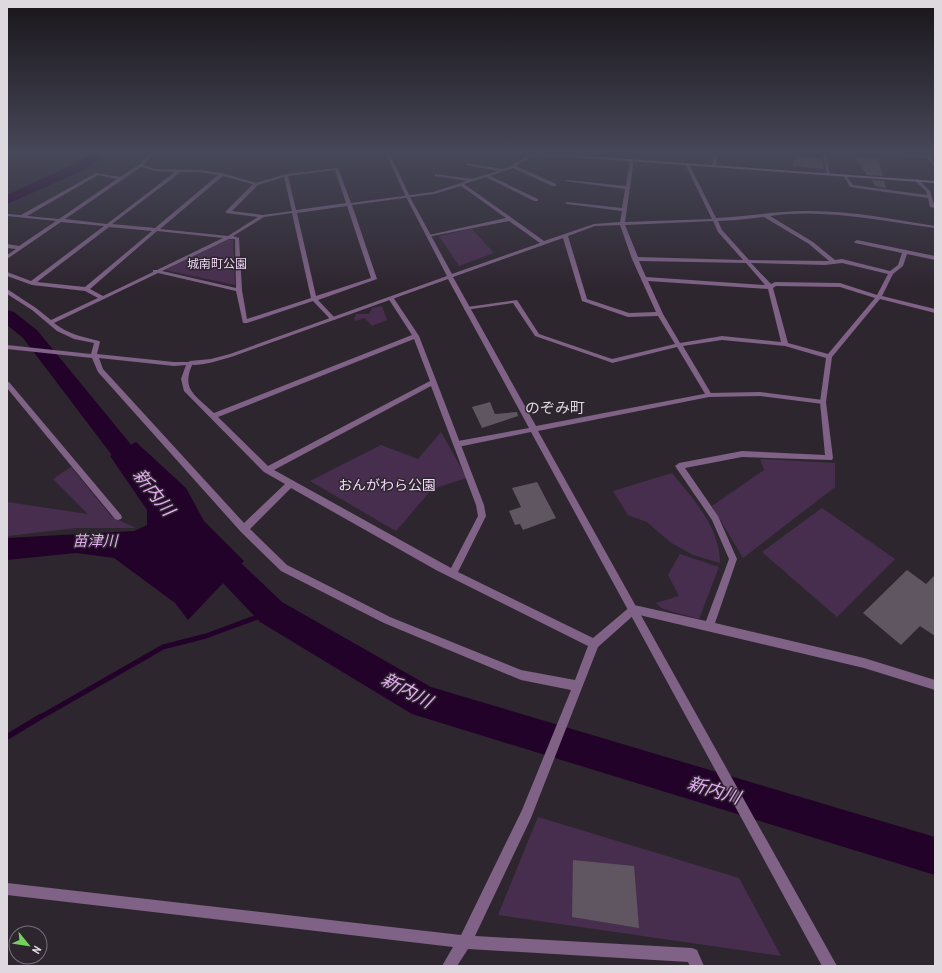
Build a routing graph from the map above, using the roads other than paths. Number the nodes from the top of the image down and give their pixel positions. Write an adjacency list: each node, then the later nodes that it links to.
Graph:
1 (56, 197): 24 (street)
2 (94, 197): 27 (street)
3 (144, 197): 29 (street)
4 (194, 197): 31 (street)
5 (243, 197): 23 (street)
6 (291, 197): 20 (street)
7 (347, 197): 17 (street)
8 (398, 197): 17 (street)
9 (409, 197): 32 (street)
10 (480, 197): 25 (street)
11 (531, 197): 15 (street)
12 (626, 197): 19 (street)
13 (705, 197): 26 (street)
14 (930, 197): 18 (street)
15 (536, 200)
16 (567, 203): 19 (street)
17 (349, 204): 20 (street); 58 (street)
18 (935, 207)
19 (624, 210): 28 (street)
20 (294, 212): 23 (street); 58 (street)
21 (7, 215): 24 (street)
22 (765, 215): 26 (street); 30 (street); 44 (street)
23 (263, 216): 34 (street)
24 (21, 217): 27 (street)
25 (510, 219): 32 (street); 36 (street)
26 (716, 220): 28 (street); 43 (street)
27 (60, 221): 29 (street); 38 (street)
28 (622, 224): 33 (street); 42 (street)
29 (107, 226): 31 (street); 50 (street)
30 (935, 227)
31 (156, 230): 34 (street); 52 (street)
32 (429, 236): 48 (street)
33 (565, 236): 36 (street); 61 (street)
34 (227, 238): 45 (street); 53 (street)
35 (857, 242): 39 (street)
36 (544, 243): 48 (street)
37 (7, 246): 38 (street)
38 (21, 248): 40 (street)
39 (905, 252): 41 (street); 46 (street)
40 (7, 258)
41 (935, 258)
42 (636, 259): 43 (street); 49 (street)
43 (749, 262): 44 (street); 51 (street)
44 (834, 262): 46 (street)
45 (154, 271): 53 (street); 55 (street)
46 (891, 273): 56 (street)
47 (7, 274): 50 (street)
48 (450, 276): 57 (street); 59 (street)
49 (644, 279): 51 (street); 61 (street)
50 (32, 283): 52 (street)
51 (770, 287): 56 (street); 65 (street)
52 (86, 289): 55 (street)
53 (239, 290): 58 (street)
54 (7, 291): 63 (street)
55 (101, 297): 63 (street)
56 (879, 297): 60 (street); 69 (street)
57 (391, 298): 62 (street); 64 (street)
58 (314, 299): 62 (street)
59 (467, 309): 66 (street); 76 (street)
60 (935, 311)
61 (660, 314): 66 (street)
62 (333, 319): 70 (street)
63 (50, 323): 68 (street)
64 (416, 336): 71 (street); 75 (street)
65 (785, 344): 66 (street); 69 (street)
66 (678, 345): 73 (street)
67 (7, 347): 68 (street)
68 (94, 355): 70 (street); 81 (street)
69 (829, 357): 74 (street)
70 (190, 363): 75 (street)
71 (433, 382): 77 (street); 78 (street)
72 (7, 384): 80 (street)
73 (709, 395): 74 (street); 76 (street)
74 (824, 402): 84 (street)
75 (213, 416): 78 (street)
76 (535, 430): 77 (street); 83 (street)
77 (458, 444): 82 (street)
78 (267, 470): 79 (street)
79 (291, 483): 81 (street); 82 (street)
80 (118, 518)
81 (244, 529): 87 (street)
82 (453, 573): 85 (street)
83 (634, 610): 84 (street); 85 (street); 92 (street)
84 (709, 626): 86 (street)
85 (594, 644): 87 (street)
86 (935, 684)
87 (576, 691): 89 (street)
88 (7, 889): 89 (street)
89 (465, 942): 90 (street); 91 (street)
90 (449, 966)
91 (697, 966)
92 (830, 966)

